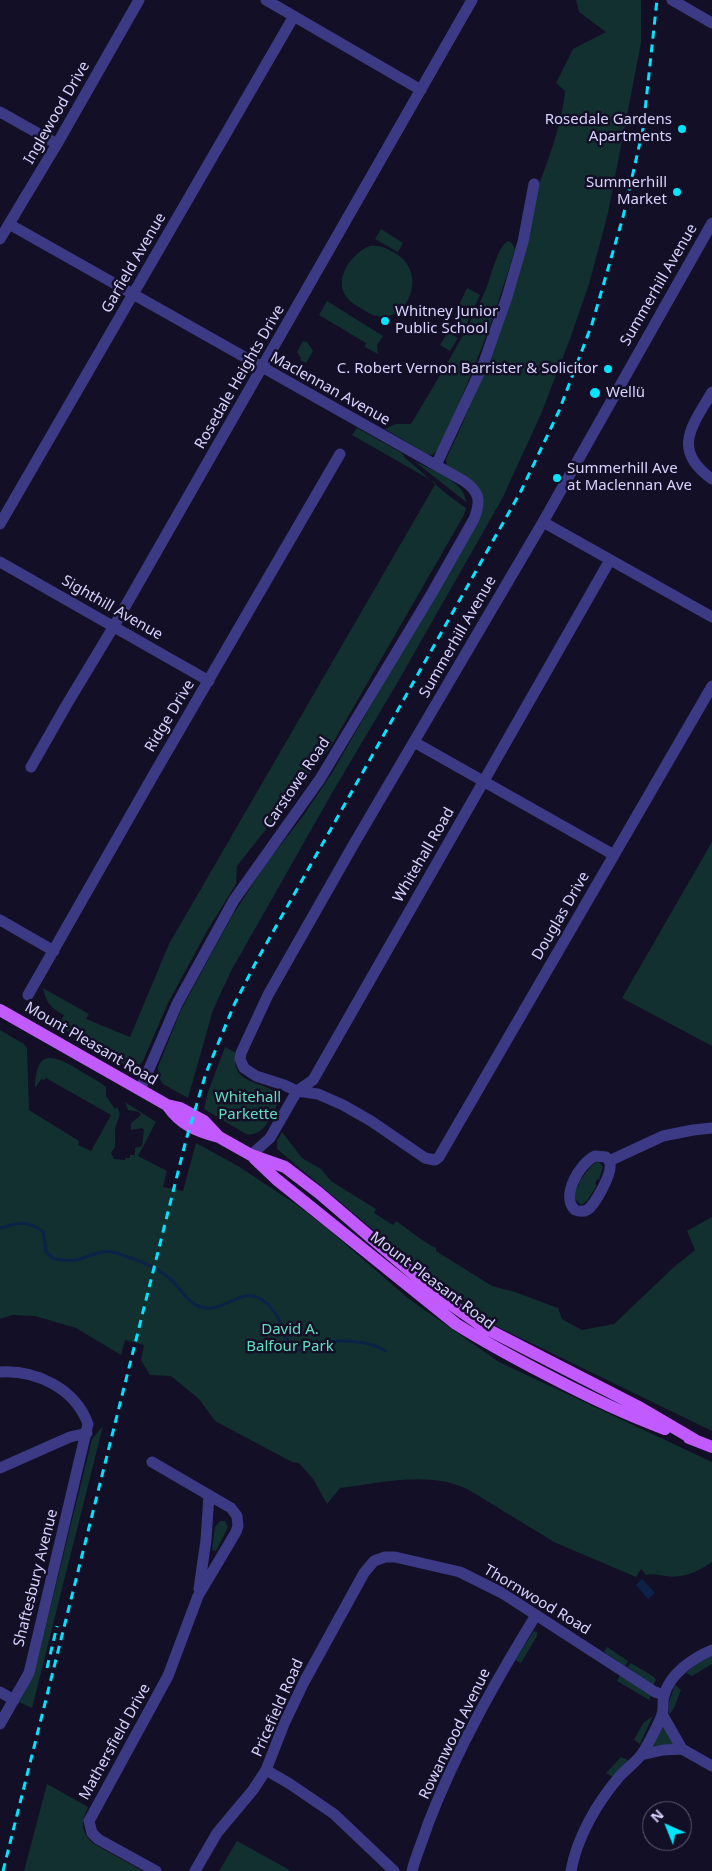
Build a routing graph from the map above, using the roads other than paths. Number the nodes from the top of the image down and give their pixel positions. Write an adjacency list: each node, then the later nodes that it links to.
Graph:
1 (139, 0): 9 (street, Inglewood Drive)
2 (266, 0): 5 (street)
3 (472, 0): 7 (street, Rosedale Heights Drive)
4 (672, 0): 6 (street)
5 (294, 16): 7 (street); 14 (street, Garfield Avenue)
6 (712, 23)
7 (421, 90): 15 (street, Rosedale Heights Drive)
8 (0, 112): 9 (street)
9 (57, 144): 12 (street, Inglewood Drive)
10 (534, 184): 18 (street)
11 (712, 223): 21 (street, Summerhill Avenue)
12 (9, 224): 13 (street, Inglewood Drive); 14 (street, Maclennan Avenue)
13 (0, 240)
14 (133, 296): 15 (street, Maclennan Avenue); 22 (street, Garfield Avenue)
15 (262, 368): 18 (street, Maclennan Avenue); 26 (street, Rosedale Heights Drive)
16 (712, 392): 19 (street)
17 (340, 454): 27 (street, Ridge Drive)
18 (436, 465): 20 (street, Maclennan Avenue)
19 (712, 479)
20 (478, 494): 37 (street, Carstowe Road)
21 (543, 522): 23 (street); 29 (street, Summerhill Avenue)
22 (0, 524)
23 (610, 560): 25 (street); 31 (street, Whitehall Road)
24 (0, 562): 26 (street, Sighthill Avenue)
25 (712, 617)
26 (114, 626): 27 (street, Sighthill Avenue); 30 (street, Rosedale Heights Drive)
27 (209, 681): 34 (street, Ridge Drive)
28 (712, 686): 32 (street, Douglas Drive)
29 (414, 742): 31 (street); 38 (street, Summerhill Avenue)
30 (31, 767)
31 (484, 782): 32 (street); 38 (street, Whitehall Road)
32 (614, 855): 38 (street, Douglas Drive)
33 (0, 920): 34 (street)
34 (54, 951): 35 (street, Ridge Drive)
35 (28, 995)
36 (0, 1010): 37 (main road, Mount Pleasant Road)
37 (140, 1090): 40 (main road, Mount Pleasant Road)
38 (297, 1091): 40 (street, Whitehall Road)
39 (712, 1128): 41 (street)
40 (252, 1155): 44 (main road, Mount Pleasant Road)
41 (610, 1161): 41 (street)
42 (0, 1372): 43 (street)
43 (87, 1433): 46 (street); 54 (street, Shaftesbury Avenue)
44 (712, 1447)
45 (152, 1462): 47 (street, Mathersfield Drive)
46 (0, 1468)
47 (209, 1495): 49 (street, Mathersfield Drive); 49 (street, Mathersfield Drive)
48 (385, 1557): 50 (street, Thornwood Road); 60 (street, Pricefield Road)
49 (198, 1596): 61 (street, Mathersfield Drive)
50 (536, 1615): 53 (street, Thornwood Road); 64 (street, Rowanwood Avenue)
51 (712, 1650): 53 (street)
52 (0, 1692): 54 (street)
53 (664, 1695): 55 (street)
54 (14, 1700): 56 (street, Shaftesbury Avenue)
55 (662, 1714): 57 (street); 58 (street)
56 (0, 1724)
57 (682, 1750): 58 (street); 59 (street)
58 (641, 1755): 65 (street)
59 (712, 1766)
60 (266, 1770): 62 (street, Pricefield Road); 63 (street)
61 (156, 1871)
62 (195, 1871)
63 (394, 1871)
64 (412, 1871)
65 (571, 1871)

